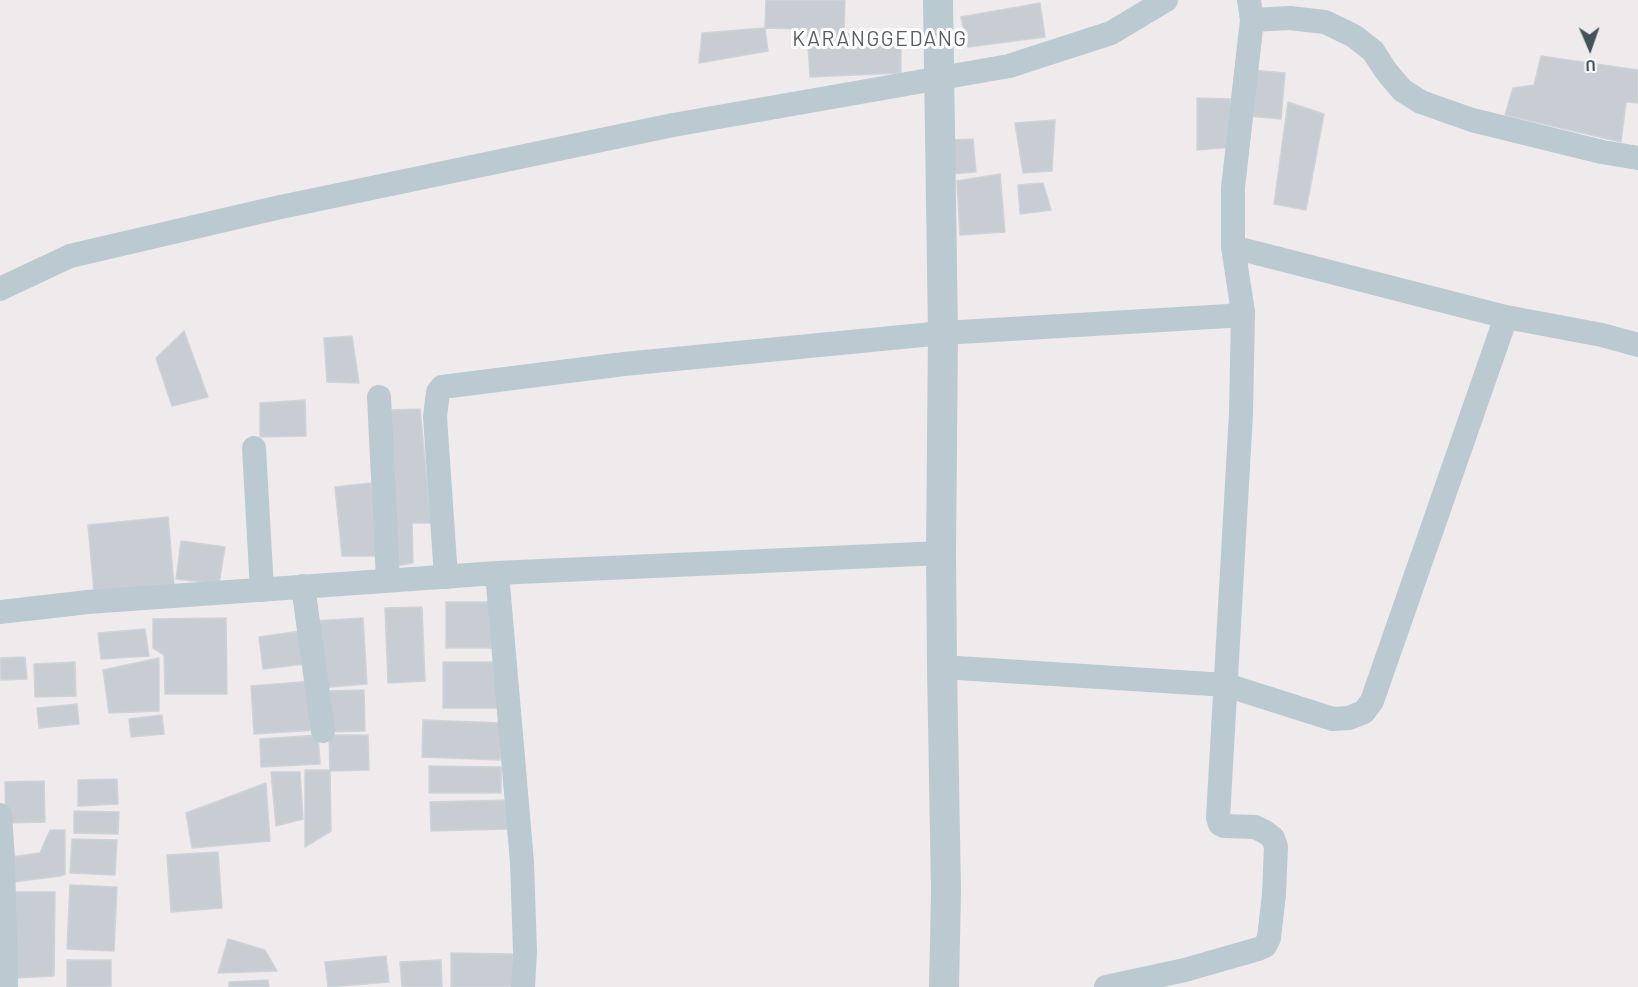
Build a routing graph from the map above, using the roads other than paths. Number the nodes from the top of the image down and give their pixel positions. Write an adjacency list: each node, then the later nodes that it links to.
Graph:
1 (938, 0): 4 (street)
2 (1166, 0): 4 (street)
3 (1251, 10): 5 (street); 6 (street)
4 (939, 79): 7 (street); 10 (street)
5 (1638, 158)
6 (1233, 247): 8 (street); 9 (street)
7 (0, 289)
8 (1242, 312): 10 (street); 22 (street)
9 (1506, 317): 11 (street); 22 (street)
10 (943, 333): 14 (street); 16 (street)
11 (1638, 345)
12 (379, 397): 17 (street)
13 (254, 448): 19 (street)
14 (941, 553): 15 (street); 21 (street)
15 (497, 573): 16 (street); 26 (street)
16 (446, 577): 17 (street)
17 (388, 580): 18 (street)
18 (303, 586): 19 (street); 23 (street)
19 (262, 590): 20 (street)
20 (0, 612)
21 (942, 667): 22 (street); 27 (street)
22 (1226, 685): 28 (street)
23 (323, 731)
24 (0, 815): 25 (street)
25 (6, 987)
26 (522, 987)
27 (944, 987)
28 (1106, 987)

